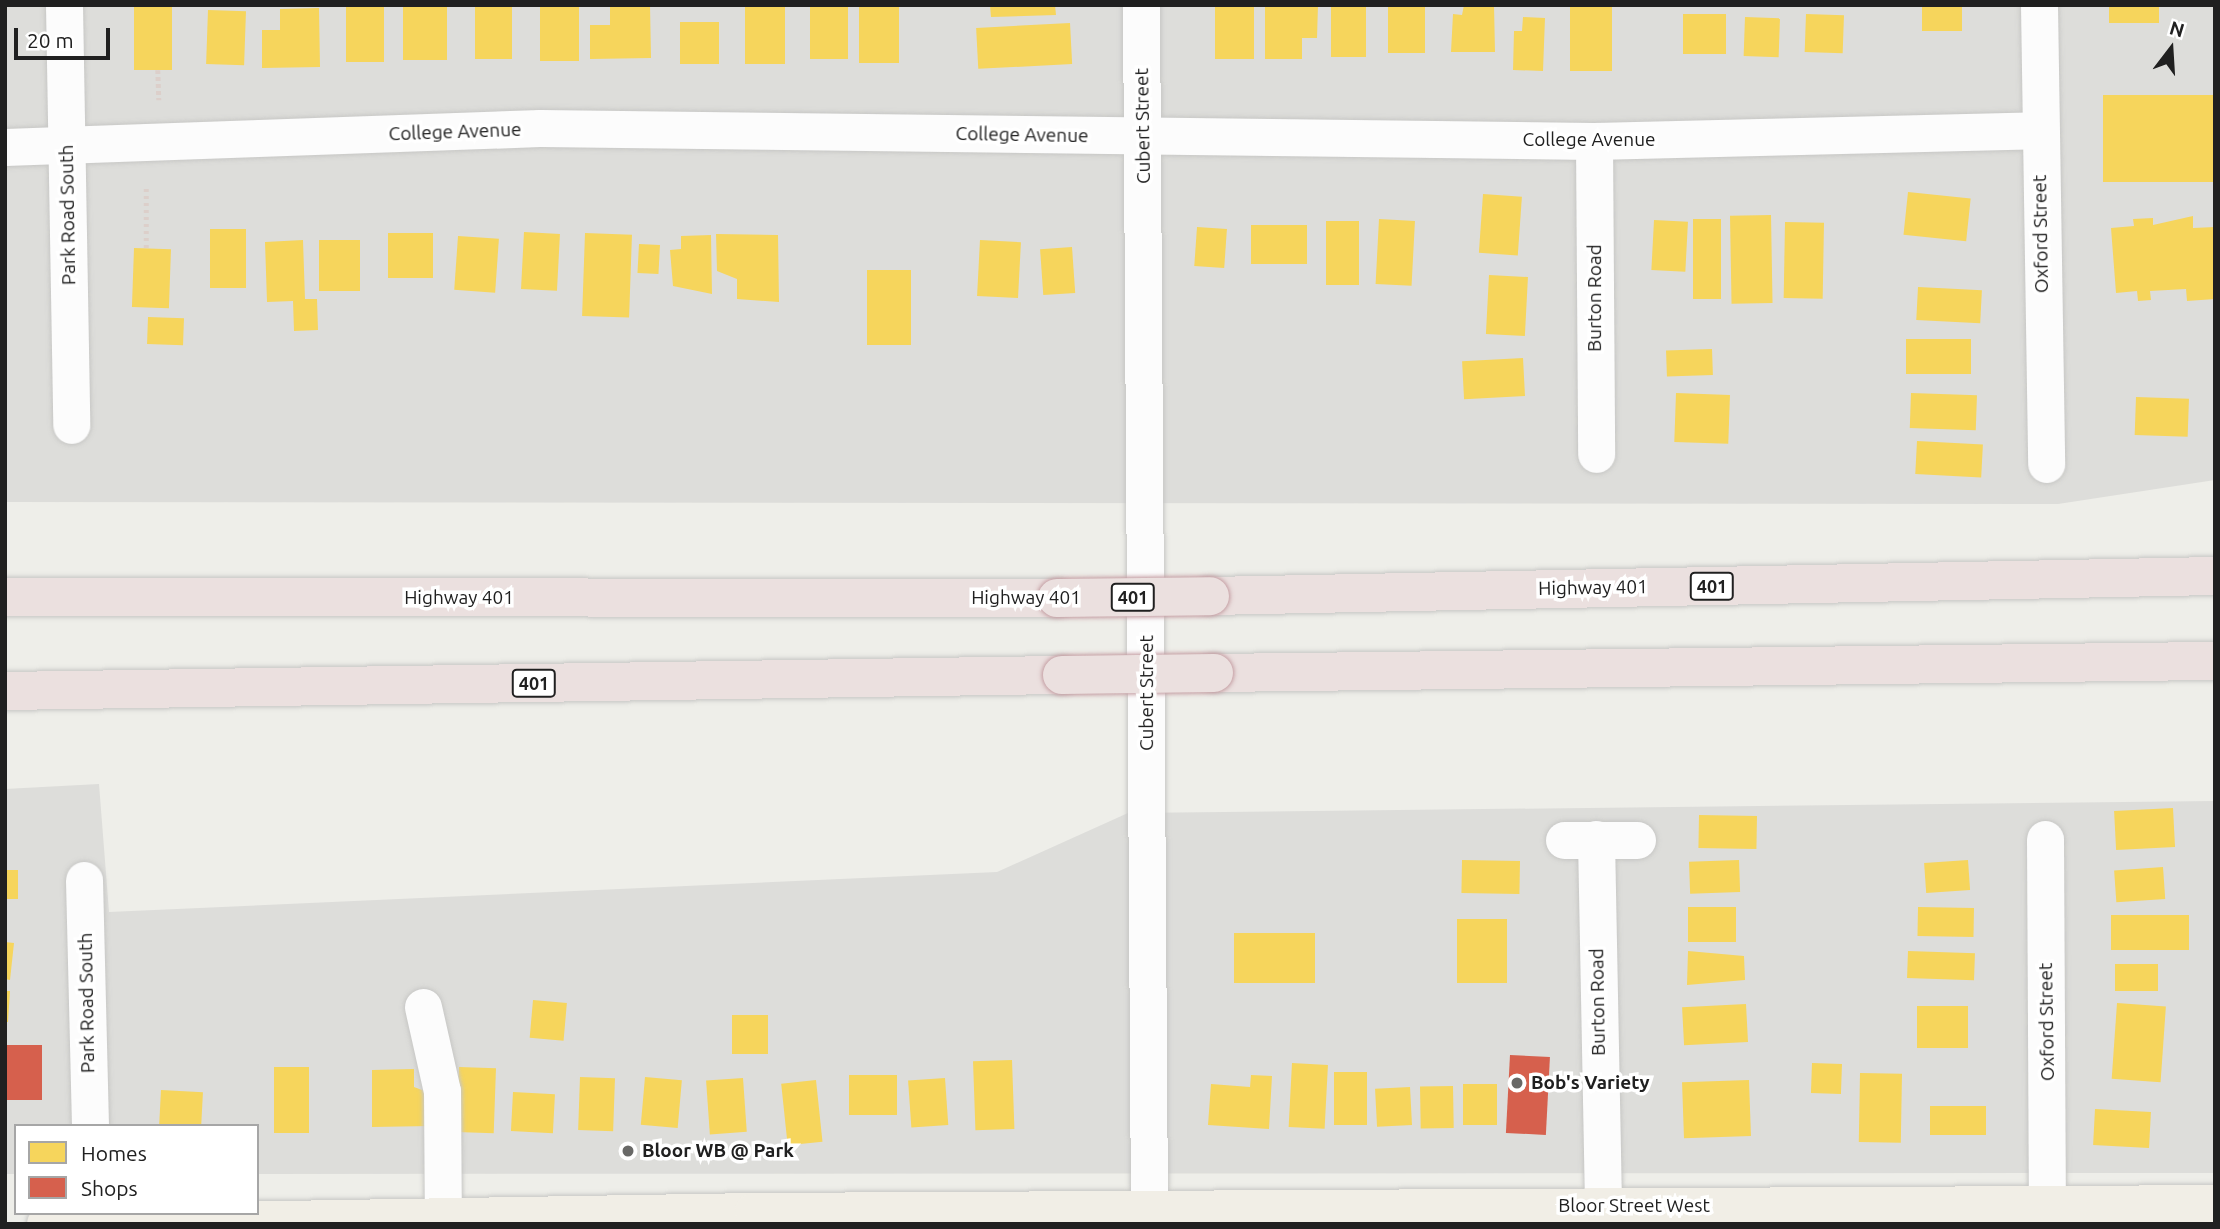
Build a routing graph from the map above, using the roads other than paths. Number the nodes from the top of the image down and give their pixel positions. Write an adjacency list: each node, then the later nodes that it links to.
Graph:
1 (64, 5): 8 (street, Park Road South)
2 (1140, 5): 5 (street, Cubert Street)
3 (2039, 5): 4 (street, Oxford Street)
4 (2039, 130): 6 (street, College Avenue); 11 (street, Oxford Street)
5 (1144, 137): 6 (street, College Avenue); 8 (street, College Avenue); 24 (street, Cubert Street)
6 (1594, 141): 10 (street, Burton Road)
7 (5, 148): 8 (street, College Avenue)
8 (68, 148): 9 (street, Park Road South)
9 (71, 425)
10 (1596, 454)
11 (2046, 464)
12 (2215, 576): 13 (highway, Highway 401 / 401, bridge)
13 (5, 597)
14 (2215, 661): 15 (highway, 401, bridge)
15 (5, 691)
16 (1637, 839): 23 (street, Burton Road)
17 (2043, 839): 22 (street, Oxford Street)
18 (84, 880): 20 (street, Park Road South)
19 (423, 1007): 25 (street)
20 (90, 1124)
21 (2215, 1203): 22 (main road, Bloor Street West)
22 (2047, 1205): 23 (main road, Bloor Street West)
23 (1602, 1206): 24 (main road, Bloor Street West)
24 (1149, 1212): 25 (main road, Bloor Street West)
25 (443, 1219): 26 (main road, Bloor Street West)
26 (244, 1223): 28 (main road, Bloor Street West)
27 (46, 1224): 28 (main road, Bloor Street West)
28 (56, 1224)

